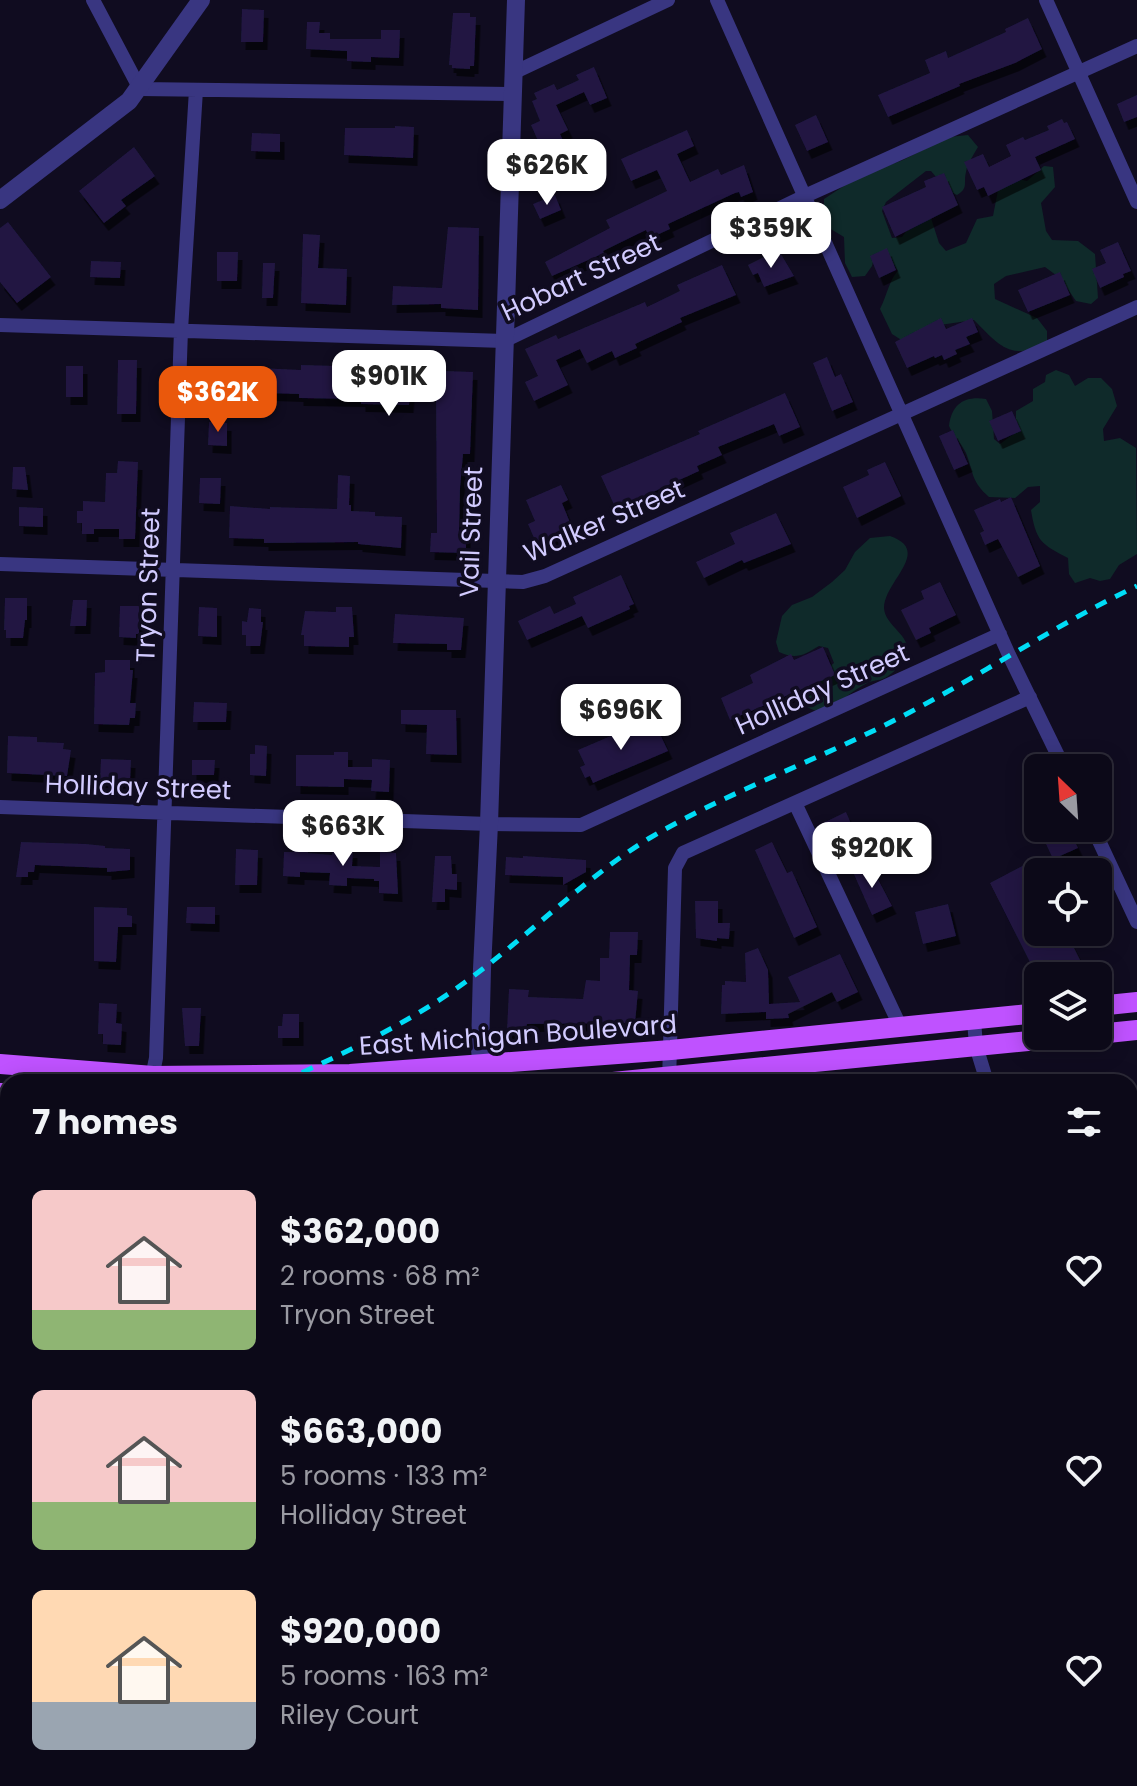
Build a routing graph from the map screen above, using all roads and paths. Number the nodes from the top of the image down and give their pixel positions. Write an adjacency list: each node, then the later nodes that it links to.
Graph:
1 (93, 0): 10 (street)
2 (201, 0): 10 (street)
3 (516, 0): 9 (street, Vail Street)
4 (668, 0): 9 (street)
5 (717, 0): 13 (street)
6 (1046, 0): 8 (street)
7 (1137, 46): 8 (street, Hobart Street)
8 (1079, 71): 13 (street, Hobart Street); 15 (street)
9 (513, 73): 12 (street, Vail Street)
10 (140, 89): 11 (street); 14 (street)
11 (196, 90): 12 (street); 18 (street, Tryon Street)
12 (512, 94): 19 (street, Vail Street)
13 (805, 196): 19 (street, Hobart Street); 20 (street)
14 (0, 200)
15 (1137, 202)
16 (1137, 307): 20 (street, Walker Street)
17 (0, 325): 18 (street, Hobart Street)
18 (181, 330): 19 (street, Hobart Street); 22 (street, Tryon Street)
19 (504, 341): 23 (street, Vail Street)
20 (902, 413): 23 (street, Walker Street); 24 (street)
21 (0, 564): 22 (street, Walker Street)
22 (173, 570): 23 (street, Walker Street); 29 (street, Tryon Street)
23 (496, 580): 30 (street, Vail Street)
24 (1000, 634): 25 (street); 30 (street, Holliday Street)
25 (1030, 697): 26 (street); 27 (street)
26 (1057, 754)
27 (795, 803): 37 (street); 42 (street)
28 (0, 807): 29 (street, Holliday Street)
29 (166, 812): 30 (street, Holliday Street); 45 (street, Tryon Street)
30 (489, 824): 47 (street, Vail Street)
31 (1100, 842): 32 (street)
32 (1137, 922)
33 (1137, 1002): 34 (main road)
34 (1112, 1005)
35 (1024, 1015): 36 (main road, East Michigan Boulevard)
36 (974, 1020): 37 (main road, East Michigan Boulevard); 41 (street)
37 (901, 1028): 42 (main road, East Michigan Boulevard)
38 (1137, 1030): 39 (main road)
39 (1112, 1033)
40 (1024, 1041): 41 (main road, East Michigan Boulevard)
41 (976, 1046): 49 (main road, East Michigan Boulevard); 50 (street)
42 (671, 1050): 47 (main road, East Michigan Boulevard); 48 (street)
43 (0, 1064): 44 (main road, East Michigan Boulevard)
44 (101, 1074)
45 (152, 1074)
46 (350, 1074): 47 (main road, East Michigan Boulevard)
47 (482, 1074)
48 (669, 1074)
49 (723, 1074)
50 (985, 1074)

